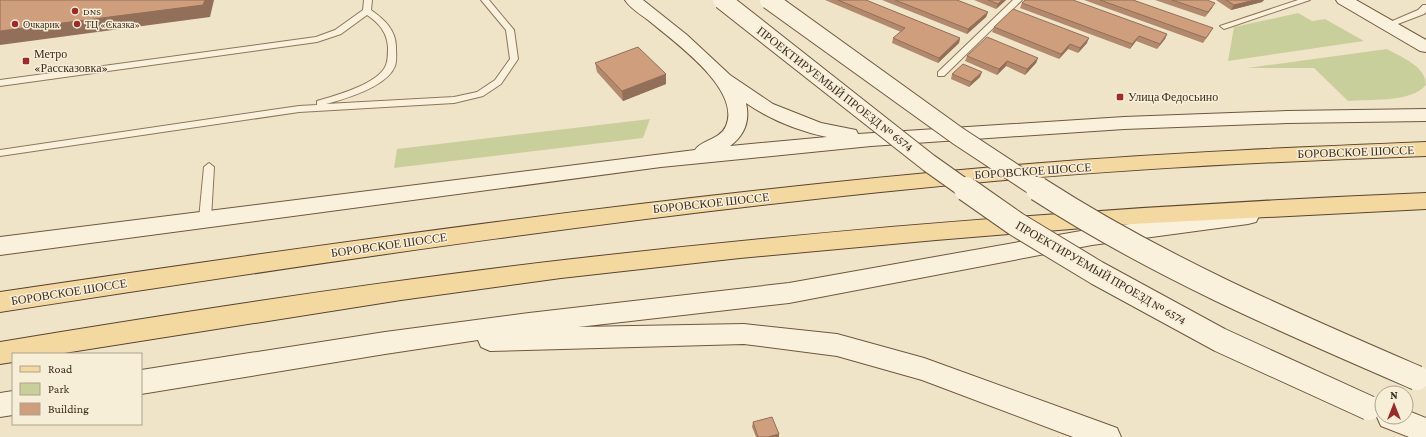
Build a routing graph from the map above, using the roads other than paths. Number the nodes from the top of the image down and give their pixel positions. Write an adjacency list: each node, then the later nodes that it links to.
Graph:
1 (368, 0): 10 (lane)
2 (484, 0): 19 (lane)
3 (633, 0): 16 (main road)
4 (722, 0): 38 (main road, ПРОЕКТИРУЕМЫЙ ПРОЕЗД № 6574, bridge)
5 (769, 0): 34 (main road, bridge)
6 (1018, 0): 15 (lane)
7 (1306, 0): 11 (lane)
8 (1344, 0): 12 (main road)
9 (1426, 7): 12 (lane)
10 (367, 11): 17 (lane); 19 (lane)
11 (1224, 26)
12 (1394, 29): 13 (main road); 14 (main road)
13 (1426, 47)
14 (1426, 53)
15 (941, 74)
16 (724, 79): 22 (main road); 25 (main road)
17 (0, 83)
18 (1426, 105): 21 (main road)
19 (299, 109): 24 (lane)
20 (1426, 115): 21 (main road)
21 (1373, 116): 22 (main road)
22 (871, 139): 25 (main road)
23 (1426, 149): 31 (main road, БОРОВСКОЕ ШОССЕ)
24 (0, 153)
25 (693, 157): 29 (main road)
26 (209, 167): 29 (lane)
27 (1426, 201): 28 (main road)
28 (1367, 203): 32 (main road); 33 (main road)
29 (205, 219): 30 (main road)
30 (0, 246)
31 (0, 302)
32 (385, 343): 35 (main road); 41 (main road)
33 (0, 352)
34 (1422, 380)
35 (142, 382)
36 (12, 403): 37 (main road)
37 (0, 405)
38 (1374, 410)
39 (1411, 425): 40 (main road, ПРОЕКТИРУЕМЫЙ ПРОЕЗД № 6574)
40 (1426, 431)
41 (1107, 437)

